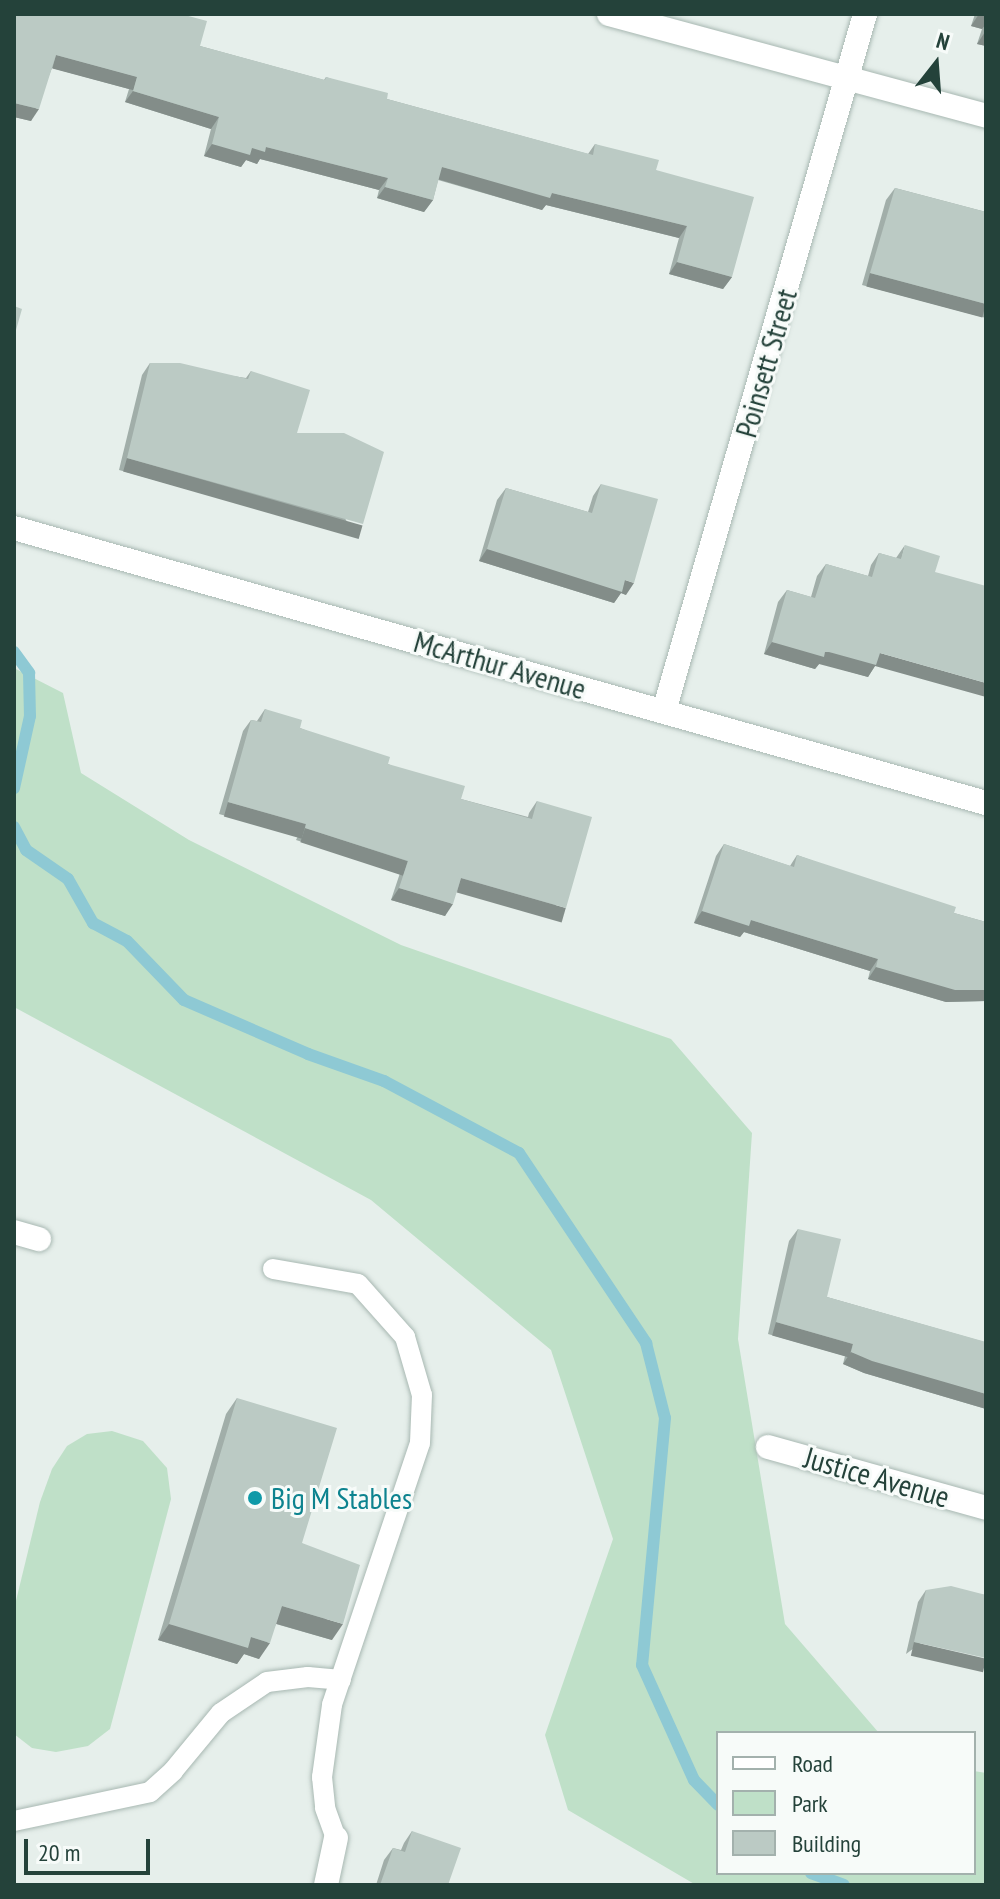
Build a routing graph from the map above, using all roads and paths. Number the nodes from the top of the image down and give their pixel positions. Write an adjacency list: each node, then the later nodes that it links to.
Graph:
1 (609, 14): 3 (street)
2 (865, 14): 3 (street, Poinsett Street)
3 (847, 79): 4 (street); 6 (street, Poinsett Street)
4 (986, 116)
5 (14, 528): 6 (street, McArthur Avenue)
6 (664, 711): 7 (street, McArthur Avenue)
7 (986, 803)
8 (14, 1232): 9 (street)
9 (39, 1239)
10 (273, 1269): 13 (lane)
11 (768, 1447): 12 (street, Justice Avenue)
12 (986, 1508)
13 (341, 1680): 14 (lane); 15 (lane)
14 (14, 1821)
15 (336, 1838): 16 (street)
16 (326, 1885)

